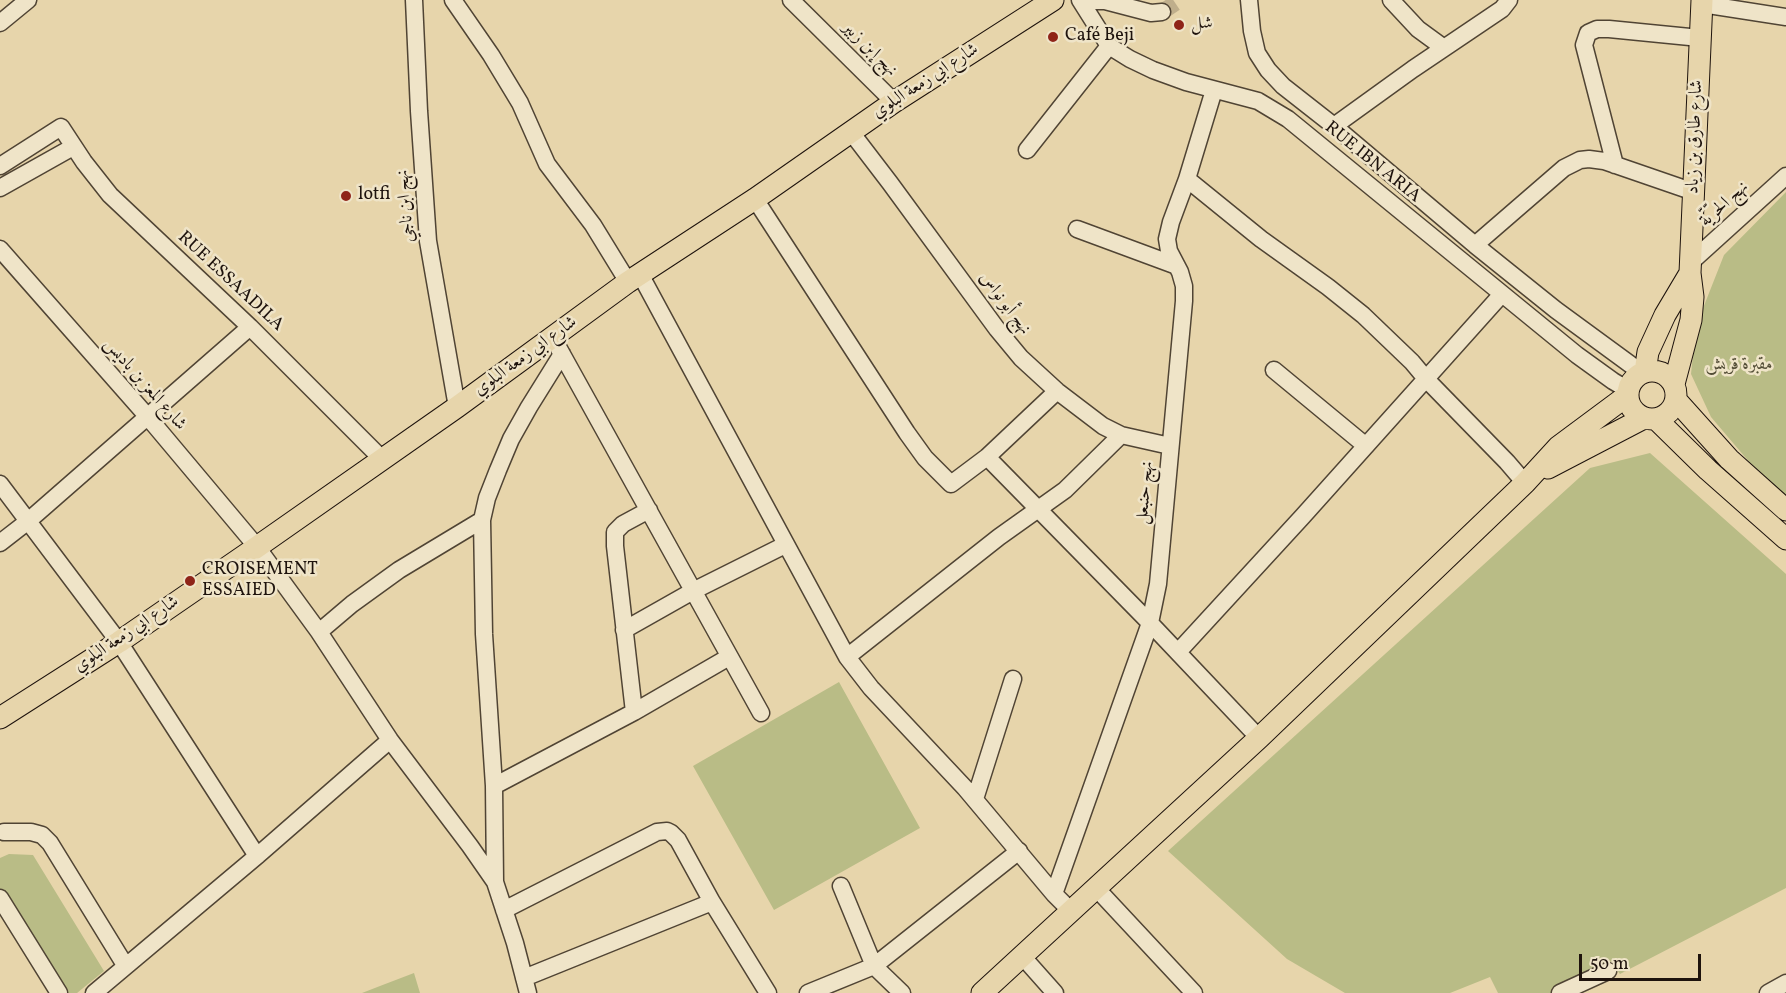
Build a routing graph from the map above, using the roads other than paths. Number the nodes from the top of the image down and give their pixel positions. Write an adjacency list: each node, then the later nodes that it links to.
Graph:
1 (28, 0): 13 (street)
2 (414, 0): 45 (street, نهج ابن ناجي)
3 (453, 0): 35 (street)
4 (791, 0): 18 (street, نهج إبن زبير)
5 (1080, 0): 11 (street); 15 (street, RUE IBN ARIA)
6 (1250, 0): 19 (street, RUE IBN ARIA)
7 (1391, 0): 16 (street)
8 (1509, 0): 16 (street)
9 (1049, 1): 18 (main road, شارع ابي زمعة البلوي)
10 (1702, 2): 12 (street); 14 (main road, شارع طارق بن زياد)
11 (1162, 12)
12 (1786, 17)
13 (0, 23)
14 (1700, 38): 23 (street); 28 (main road, شارع طارق بن زياد)
15 (1109, 46): 17 (street, RUE IBN ARIA); 22 (street)
16 (1444, 48): 19 (street)
17 (1214, 90): 26 (street, نهج حنبعل); 36 (street, RUE IBN ARIA)
18 (894, 102): 20 (main road, شارع ابي زمعة البلوي)
19 (1334, 126): 31 (street, RUE IBN ARIA)
20 (850, 132): 29 (main road, شارع ابي زمعة البلوي); 42 (street, نهج أبو نواس)
21 (73, 147): 24 (street, RUE ESSAADILA); 27 (street); 37 (street, RUE ESSAADILA)
22 (1027, 150)
23 (1616, 165): 28 (street); 31 (street)
24 (0, 166)
25 (1786, 176): 34 (street, نهج الحرّيّة)
26 (1187, 179): 33 (street, نهج حنبعل); 41 (street)
27 (0, 188)
28 (1694, 192): 34 (main road, شارع طارق بن زياد)
29 (755, 199): 35 (main road, شارع ابي زمعة البلوي); 51 (street)
30 (1077, 229): 33 (street)
31 (1475, 245): 40 (street, RUE IBN ARIA)
32 (0, 249): 46 (street, شارع المعز بن باديس)
33 (1177, 266): 49 (street, نهج حنبعل)
34 (1691, 268): 40 (main road, شارع طارق بن زياد); 44 (main road, شارع طارق بن زياد)
35 (634, 278): 38 (main road, شارع ابي زمعة البلوي); 62 (street)
36 (1502, 294): 41 (street); 43 (street, RUE IBN ARIA)
37 (250, 327): 46 (street); 52 (street, RUE ESSAADILA)
38 (557, 346): 45 (main road, شارع ابي زمعة البلوي); 56 (street); 58 (street)
39 (1274, 370): 50 (street)
40 (1643, 372): 43 (main road); 44 (main road)
41 (1427, 380): 50 (street); 53 (street)
42 (1057, 391): 48 (street, نهج أبو نواس); 51 (street)
43 (1628, 392): 47 (main road); 53 (main road)
44 (1675, 392): 47 (main road); 57 (main road)
45 (457, 407): 52 (main road, شارع ابي زمعة البلوي)
46 (147, 416): 59 (street); 63 (street, شارع المعز بن باديس)
47 (1650, 418): 53 (main road); 60 (main road)
48 (1122, 435): 49 (street, نهج أبو نواس); 55 (street)
49 (1170, 446): 65 (street, نهج حنبعل)
50 (1366, 446): 69 (street)
51 (987, 457): 55 (street)
52 (382, 459): 63 (main road, شارع ابي زمعة البلوي)
53 (1527, 480): 76 (main road)
54 (0, 484): 59 (street)
55 (1038, 508): 65 (street); 71 (street)
56 (649, 510): 64 (street); 66 (street)
57 (1786, 510)
58 (482, 520): 67 (street); 78 (street)
59 (27, 522): 61 (street); 68 (street)
60 (1786, 539)
61 (0, 543)
62 (785, 545): 64 (street); 71 (street)
63 (257, 547): 67 (street, شارع المعز بن باديس); 68 (main road, شارع ابي زمعة البلوي)
64 (693, 591): 66 (street); 70 (street)
65 (1150, 622): 69 (street); 86 (street, نهج حنبعل)
66 (624, 630): 73 (street)
67 (318, 632): 77 (street, شارع المعز بن باديس)
68 (119, 642): 75 (main road, شارع ابي زمعة البلوي); 82 (street)
69 (1178, 652): 76 (street)
70 (729, 657): 73 (street); 74 (street)
71 (847, 657): 79 (street)
72 (1013, 679): 79 (street)
73 (634, 712): 78 (street)
74 (761, 713)
75 (0, 718)
76 (1259, 738): 85 (main road)
77 (390, 740): 82 (street); 83 (street, شارع المعز بن باديس)
78 (494, 786): 83 (street)
79 (975, 799): 81 (street)
80 (1, 833): 92 (street)
81 (1019, 851): 86 (street); 93 (street)
82 (257, 856): 92 (street)
83 (495, 882): 89 (street)
84 (842, 886): 93 (street)
85 (1097, 889): 90 (main road); 104 (street)
86 (1054, 894): 90 (street)
87 (0, 898): 97 (street)
88 (712, 902): 89 (street); 96 (street); 99 (street)
89 (504, 910): 96 (street)
90 (1072, 912): 91 (main road)
91 (1023, 957): 102 (main road); 103 (street)
92 (125, 965): 98 (street)
93 (874, 966): 100 (street); 101 (street)
94 (1608, 971): 105 (street)
95 (1786, 983): 106 (street)
96 (526, 985)
97 (59, 993)
98 (94, 993)
99 (768, 993)
100 (808, 993)
101 (902, 993)
102 (982, 993)
103 (1055, 993)
104 (1194, 993)
105 (1560, 993)
106 (1768, 993)

